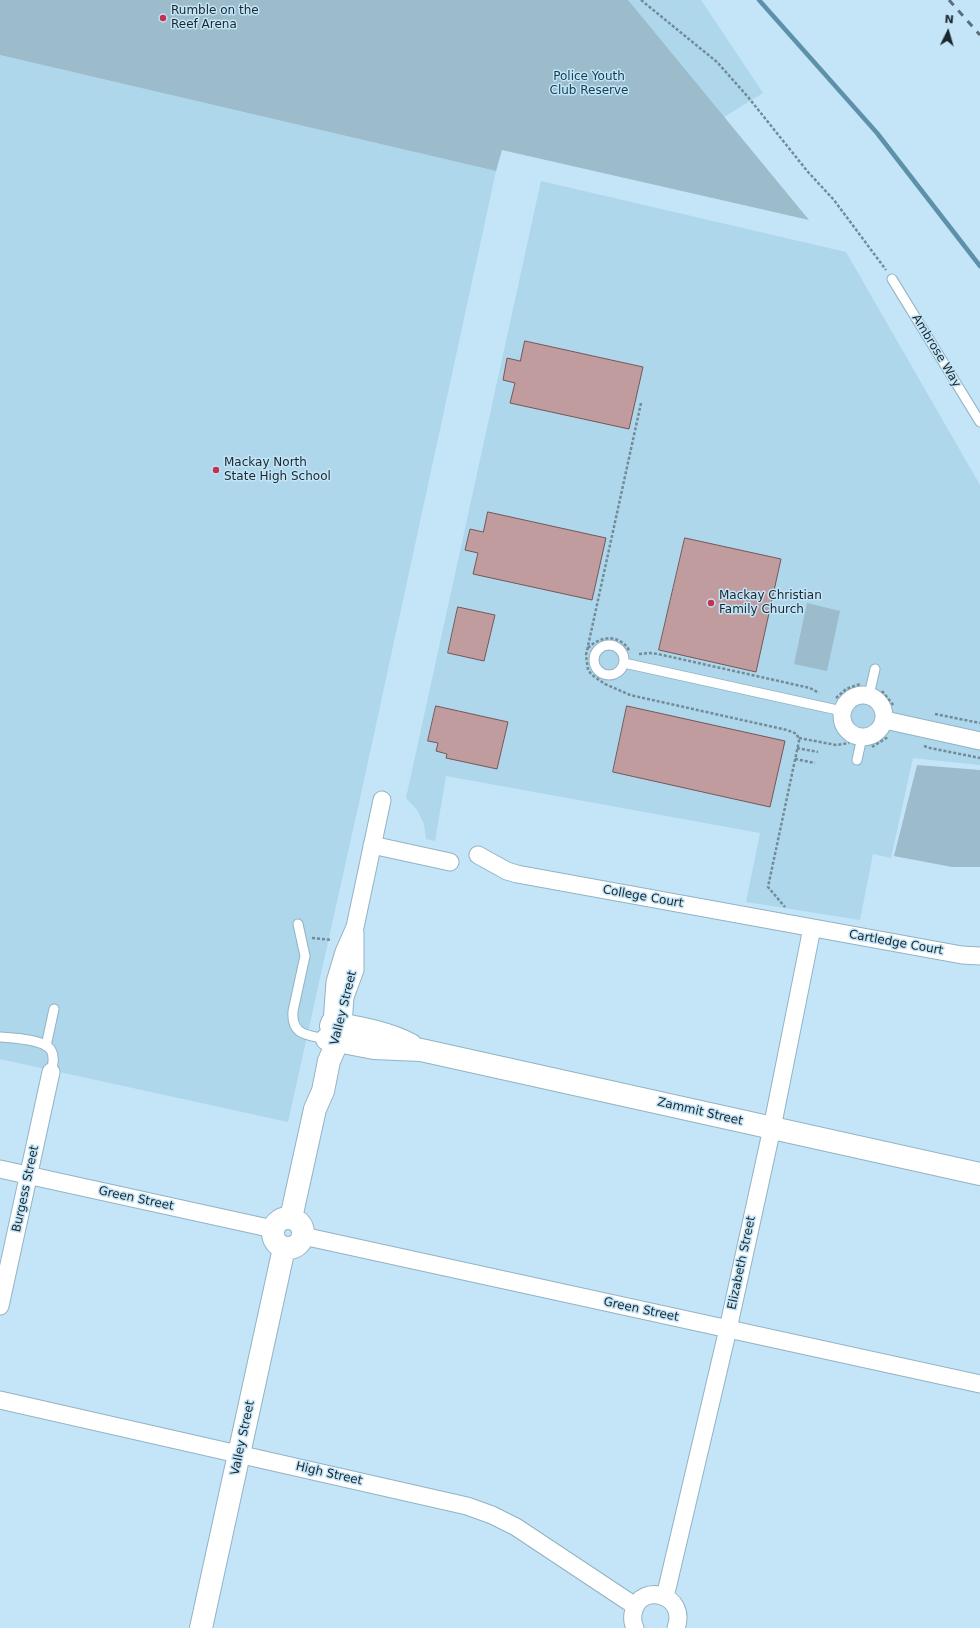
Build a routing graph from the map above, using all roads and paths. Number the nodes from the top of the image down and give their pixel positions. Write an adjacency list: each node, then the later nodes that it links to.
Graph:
1 (641, 0): 2 (path)
2 (892, 279): 3 (lane, Ambrose Way)
3 (980, 422)
4 (588, 648): 8 (path)
5 (624, 663): 9 (lane)
6 (875, 669): 7 (lane)
7 (870, 690): 9 (street); 9 (path); 10 (street); 10 (path)
8 (822, 696)
9 (837, 705): 15 (street)
10 (890, 714): 15 (street); 16 (street)
11 (932, 714): 12 (path)
12 (980, 723)
13 (890, 736): 15 (path)
14 (799, 738): 15 (path)
15 (861, 741): 22 (lane)
16 (980, 741)
17 (922, 744): 20 (path)
18 (797, 748): 19 (path)
19 (818, 752)
20 (980, 758)
21 (795, 759): 23 (path)
22 (857, 760)
23 (815, 763)
24 (382, 800): 25 (street, Valley Street)
25 (372, 845): 27 (street); 34 (street, Valley Street)
26 (478, 855): 29 (street, College Court)
27 (450, 862)
28 (298, 924): 30 (lane)
29 (812, 928): 32 (street, Cartledge Court); 38 (street, Elizabeth Street)
30 (301, 939): 31 (path); 34 (lane)
31 (333, 940)
32 (980, 956)
33 (54, 1009): 36 (lane)
34 (335, 1032): 38 (street, Zammit Street); 42 (street, Valley Street)
35 (0, 1037): 36 (lane)
36 (46, 1046): 37 (lane)
37 (51, 1072): 41 (street, Burgess Street)
38 (772, 1128): 40 (street, Zammit Street); 47 (street, Elizabeth Street)
39 (0, 1169): 41 (street, Green Street)
40 (980, 1174)
41 (29, 1175): 43 (street, Green Street); 46 (street, Burgess Street)
42 (291, 1218): 43 (street); 44 (street)
43 (273, 1229): 45 (street)
44 (303, 1236): 45 (street); 47 (street, Green Street)
45 (284, 1248): 50 (street, Valley Street)
46 (0, 1306)
47 (728, 1330): 48 (street, Green Street); 51 (street, Elizabeth Street)
48 (980, 1384)
49 (0, 1400): 50 (street, High Street)
50 (239, 1454): 52 (street, High Street); 53 (street, Valley Street)
51 (665, 1597): 52 (street); 55 (street)
52 (635, 1606): 54 (street)
53 (201, 1628)
54 (635, 1628)
55 (677, 1628)

